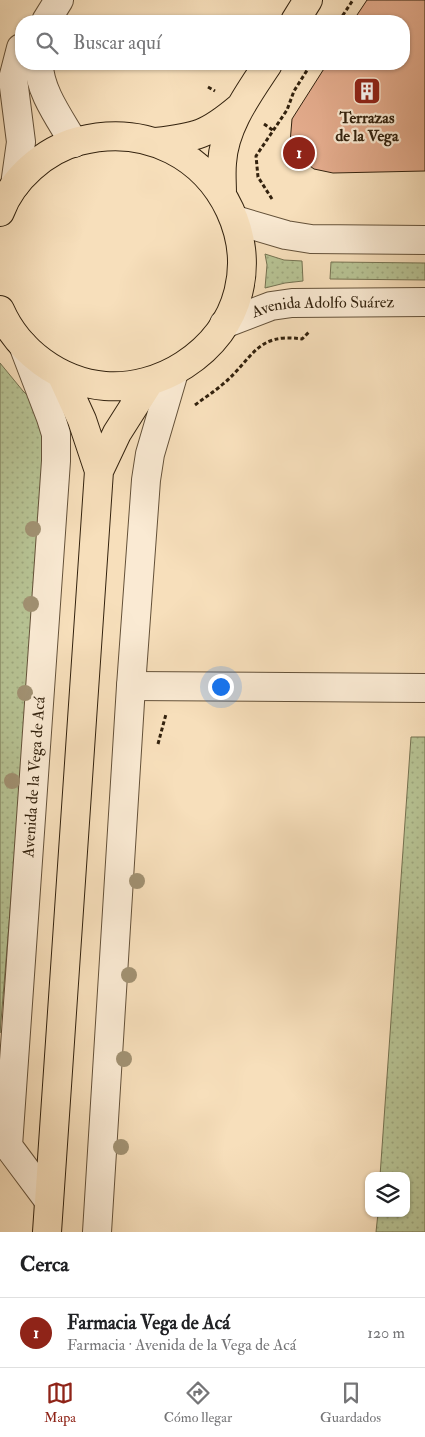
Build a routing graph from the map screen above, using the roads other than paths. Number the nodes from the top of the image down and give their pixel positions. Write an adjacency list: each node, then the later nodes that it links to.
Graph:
1 (308, 0): 2 (main road)
2 (299, 15)
3 (15, 70): 10 (street)
4 (39, 70): 8 (street)
5 (264, 70): 6 (main road)
6 (240, 107): 7 (main road); 9 (main road)
7 (156, 142): 8 (main road); 9 (main road)
8 (74, 143): 10 (main road)
9 (222, 194): 11 (main road)
10 (4, 203)
11 (235, 220): 12 (street); 15 (main road)
12 (425, 240)
13 (425, 302): 15 (street, Avenida Adolfo Suárez)
14 (0, 310): 16 (main road)
15 (224, 324): 18 (main road)
16 (23, 345): 17 (main road); 22 (street, Avenida de la Vega de Acá)
17 (61, 374): 18 (main road); 19 (main road)
18 (162, 376): 19 (main road); 20 (street)
19 (99, 471): 22 (main road)
20 (131, 686): 21 (street); 24 (street)
21 (425, 688)
22 (49, 1201): 23 (main road)
23 (47, 1232)
24 (98, 1232)

